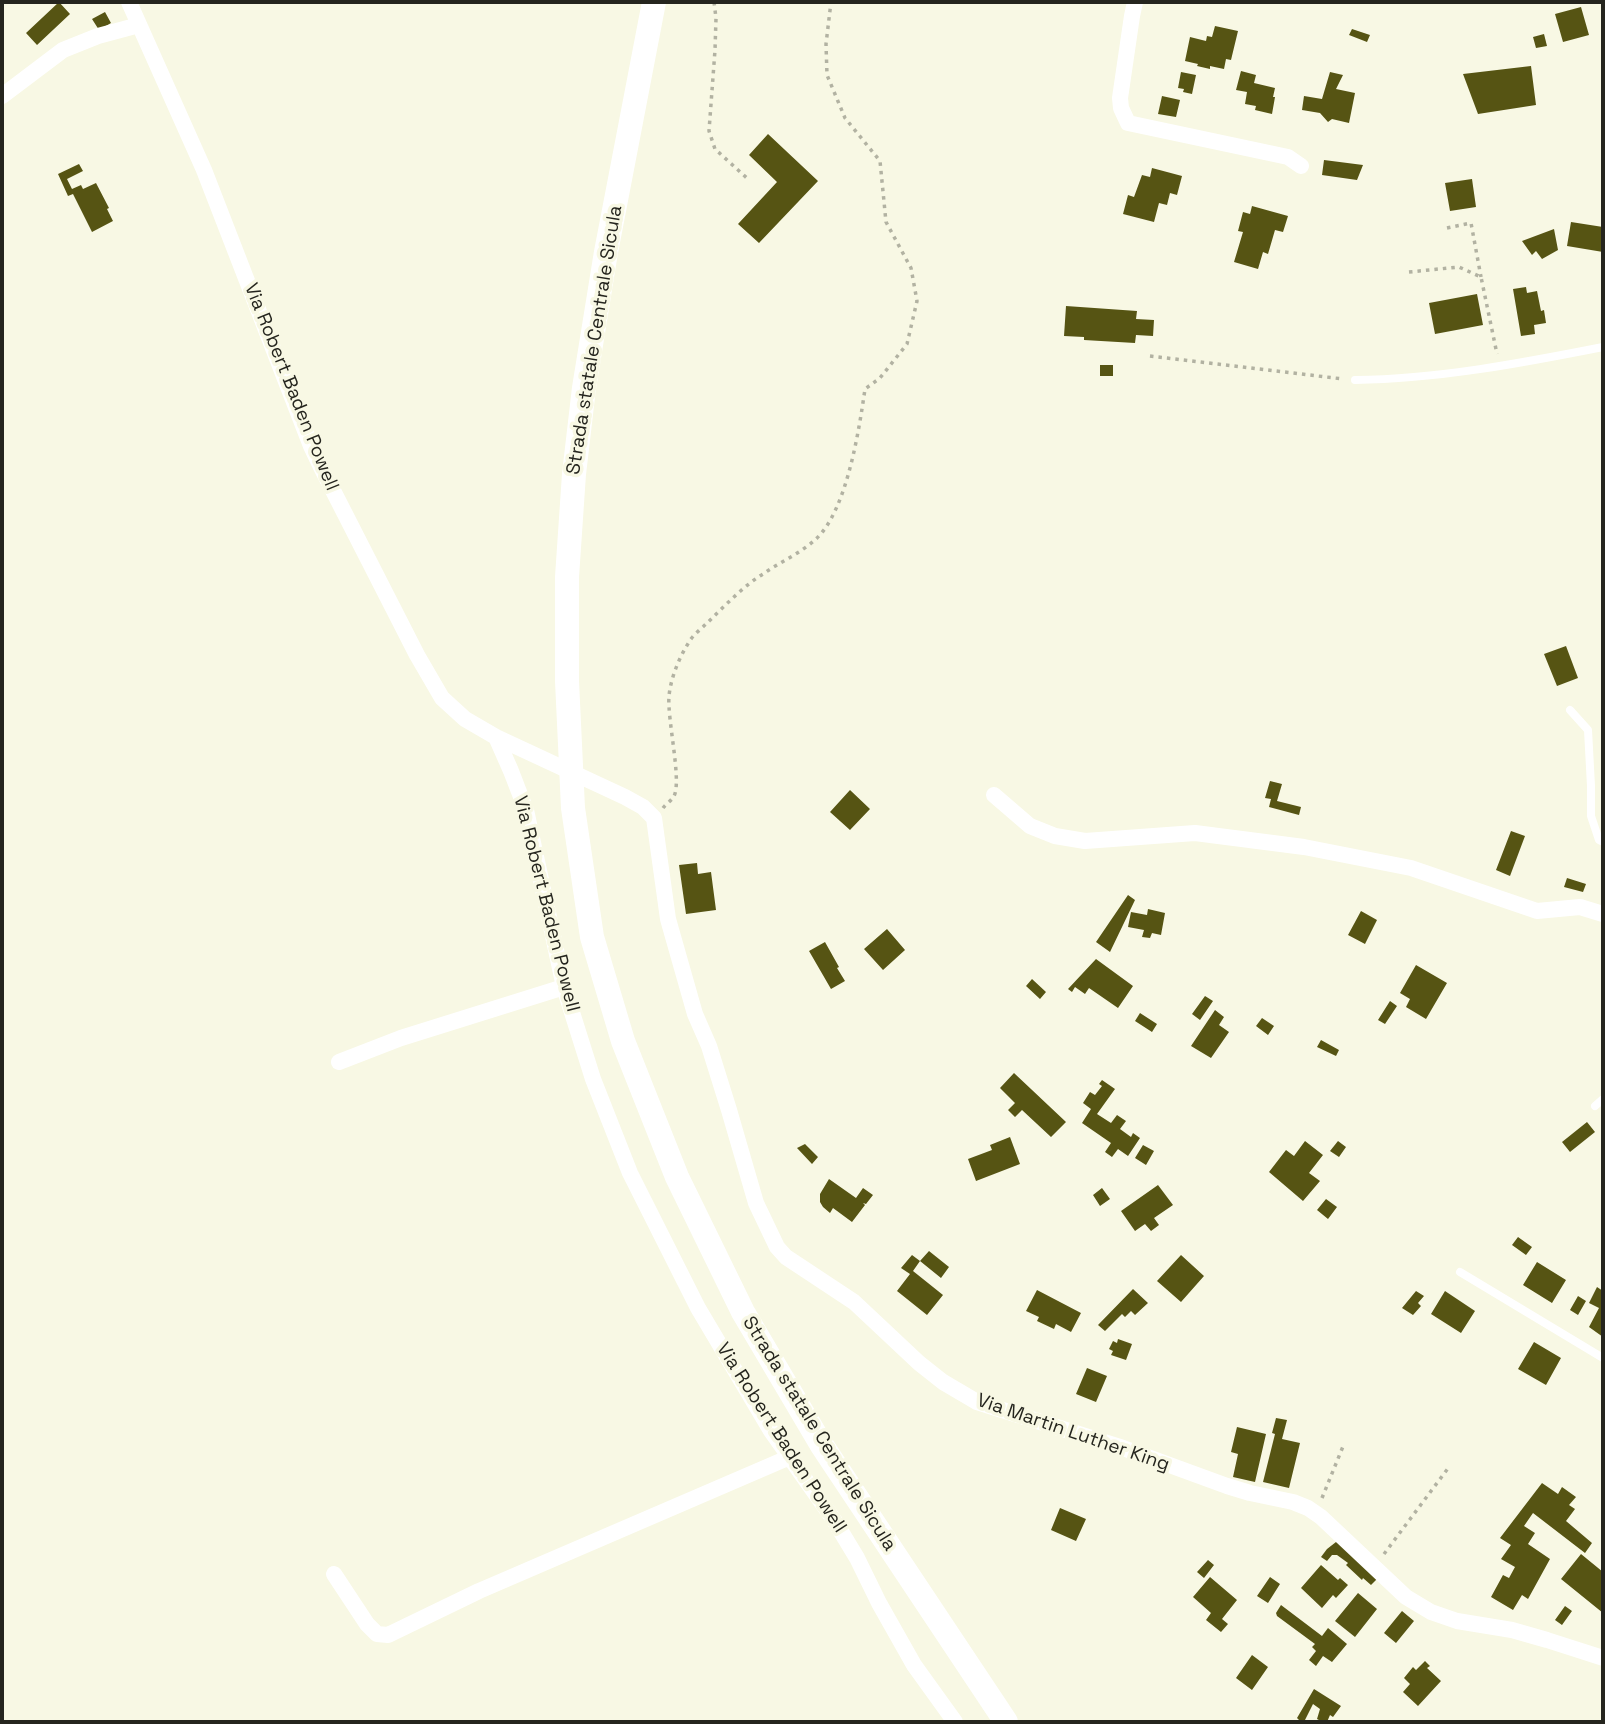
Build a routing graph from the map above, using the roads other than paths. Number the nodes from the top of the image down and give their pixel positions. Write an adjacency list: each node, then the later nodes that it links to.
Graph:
1 (129, 2): 4 (street, Via Robert Baden Powell)
2 (654, 2): 24 (main road, Strada statale Centrale Sicula)
3 (1135, 2): 6 (street)
4 (139, 25): 5 (street); 10 (street, Via Robert Baden Powell)
5 (2, 96)
6 (1301, 166)
7 (1603, 347): 8 (lane)
8 (1355, 380)
9 (1570, 710): 12 (lane)
10 (496, 737): 14 (street, Via Robert Baden Powell); 22 (street, Via Martin Luther King)
11 (994, 795): 13 (street)
12 (1603, 842)
13 (1603, 914)
14 (564, 987): 15 (street); 20 (street, Via Robert Baden Powell)
15 (340, 1062)
16 (1603, 1099): 17 (lane)
17 (1595, 1106)
18 (1460, 1272): 19 (lane)
19 (1603, 1358)
20 (790, 1457): 21 (street); 23 (street, Via Robert Baden Powell)
21 (334, 1574)
22 (1603, 1658)
23 (955, 1722)
24 (1006, 1722)

